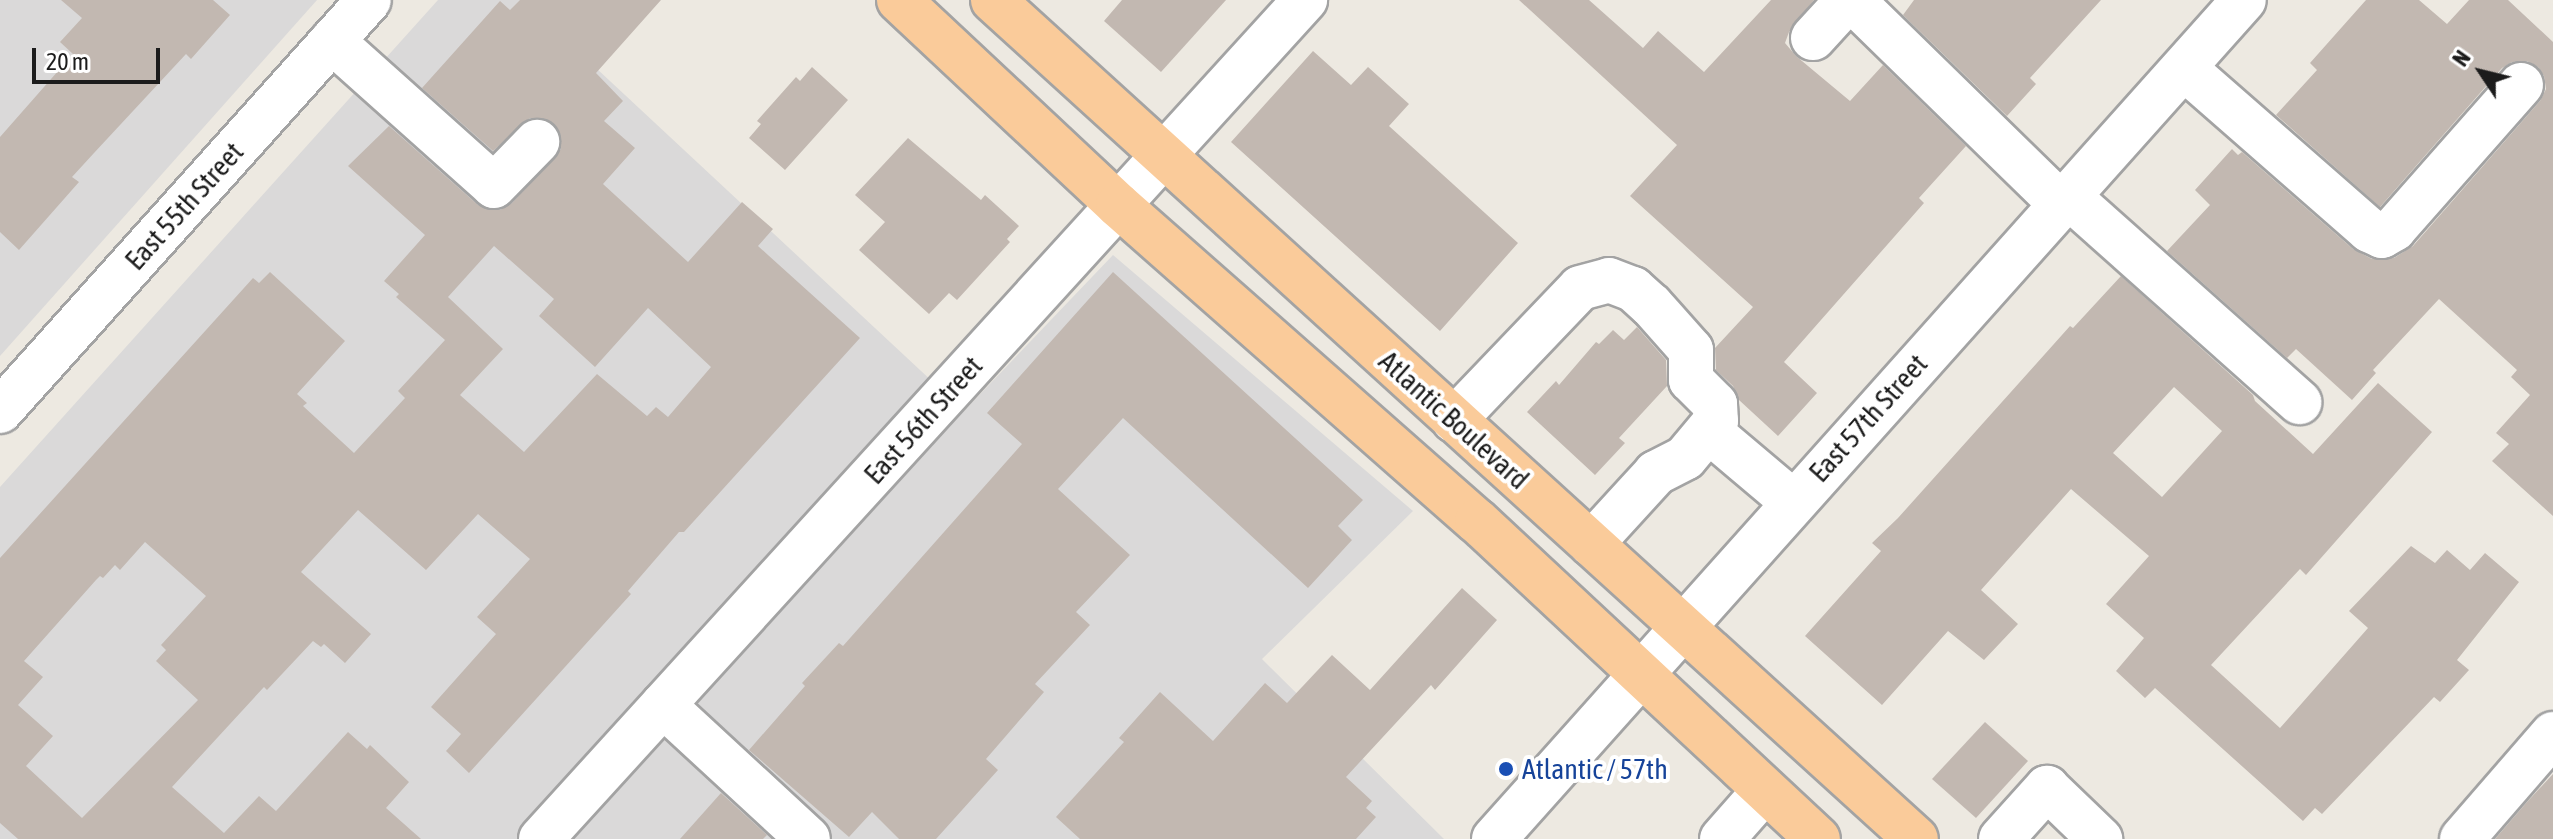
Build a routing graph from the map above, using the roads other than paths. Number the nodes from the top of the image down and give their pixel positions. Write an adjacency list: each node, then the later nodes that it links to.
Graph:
1 (369, 0): 8 (street, East 55th Street)
2 (899, 0): 14 (main road)
3 (993, 0): 12 (main road, Atlantic Boulevard)
4 (1305, 0): 12 (street, East 56th Street)
5 (1850, 0): 7 (street); 13 (street)
6 (2244, 0): 9 (street, East 57th Street)
7 (1813, 38)
8 (332, 41): 11 (street); 16 (street, East 55th Street)
9 (2184, 68): 10 (street); 13 (street, East 57th Street)
10 (2521, 85)
11 (537, 142)
12 (1165, 154): 14 (street, East 56th Street); 17 (main road, Atlantic Boulevard)
13 (2064, 200): 15 (street); 19 (street, East 57th Street)
14 (1118, 205): 22 (main road); 23 (street, East 56th Street)
15 (2299, 402)
16 (0, 411)
17 (1454, 420): 18 (street); 20 (main road, Atlantic Boulevard)
18 (1709, 431): 19 (street); 20 (street)
19 (1793, 502): 21 (street, East 57th Street)
20 (1591, 544): 21 (main road, Atlantic Boulevard)
21 (1681, 627): 22 (street, East 57th Street); 31 (main road, Atlantic Boulevard)
22 (1642, 673): 25 (main road); 28 (street, East 57th Street)
23 (663, 705): 26 (street, East 56th Street); 27 (street)
24 (2553, 734): 34 (street)
25 (1765, 790): 29 (street); 30 (main road)
26 (541, 839)
27 (808, 839)
28 (1494, 839)
29 (1722, 839)
30 (1818, 839)
31 (1916, 839)
32 (2001, 839): 33 (street)
33 (2100, 839)
34 (2462, 839)

